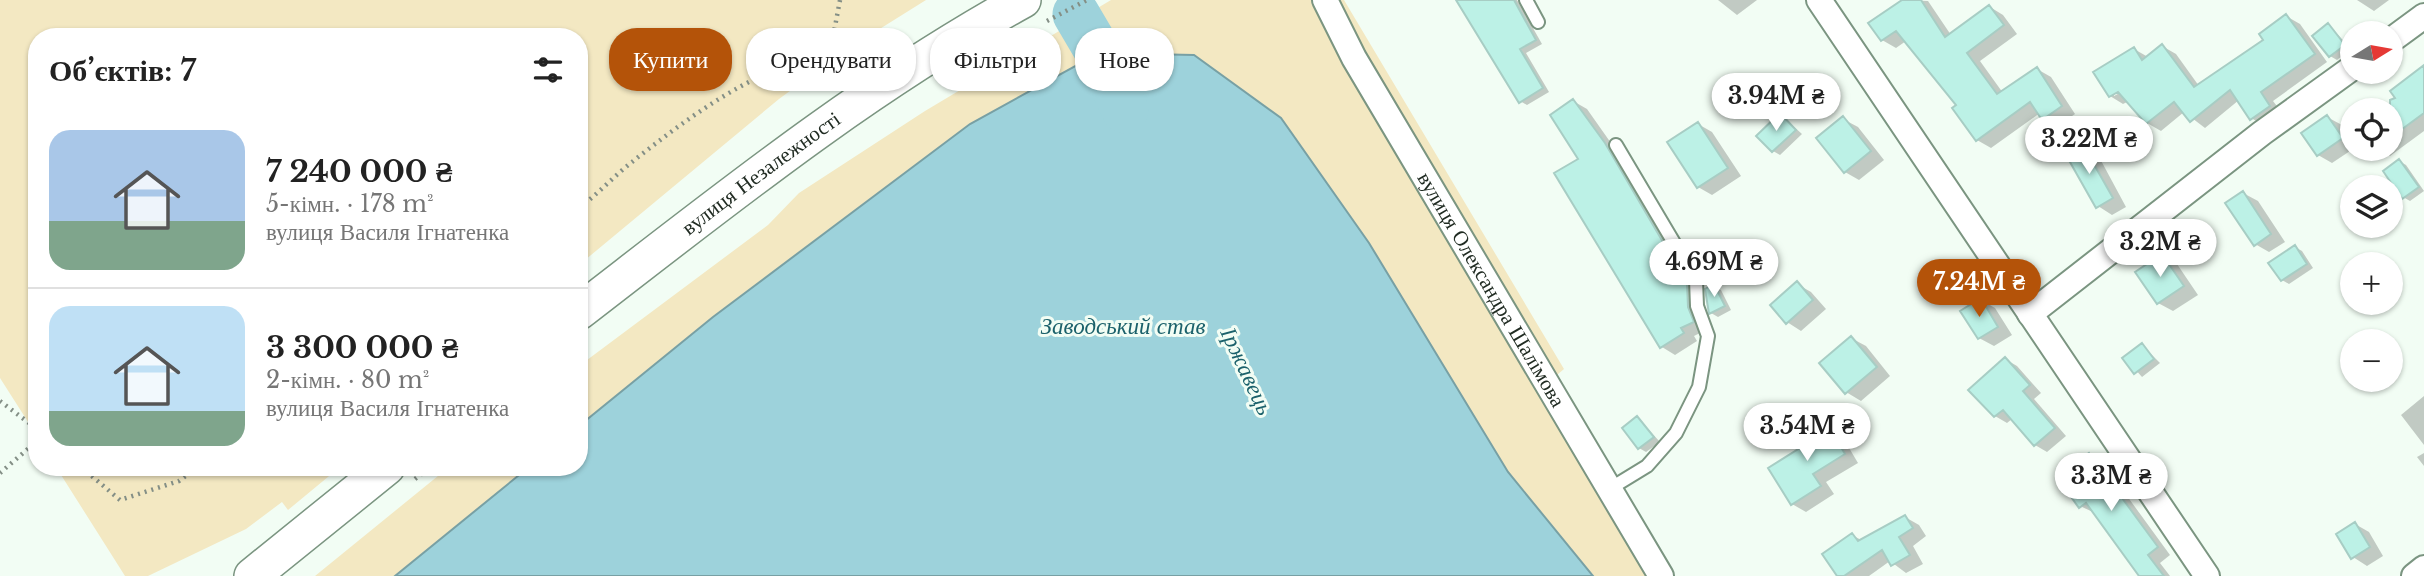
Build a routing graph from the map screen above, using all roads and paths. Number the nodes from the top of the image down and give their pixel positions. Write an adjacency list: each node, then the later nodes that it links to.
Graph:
1 (840, 0): 12 (path)
2 (1087, 0): 6 (path)
3 (1325, 0): 22 (street, вулиця Олександра Шалімова)
4 (1526, 0): 8 (lane)
5 (1819, 0): 14 (street)
6 (1032, 12): 13 (main road, вулиця Незалежності)
7 (2424, 16): 9 (street)
8 (1538, 22)
9 (2403, 31)
10 (2340, 77): 14 (street)
11 (1616, 145): 22 (lane)
12 (588, 200)
13 (588, 305)
14 (2029, 314): 26 (street)
15 (0, 401): 16 (path)
16 (28, 422)
17 (28, 449): 18 (path)
18 (0, 474)
19 (92, 476): 20 (path)
20 (185, 476)
21 (376, 476): 24 (main road)
22 (1611, 488): 25 (street, вулиця Олександра Шалімова)
23 (2424, 569): 27 (street)
24 (252, 576)
25 (1661, 576)
26 (2207, 576)
27 (2414, 576)

